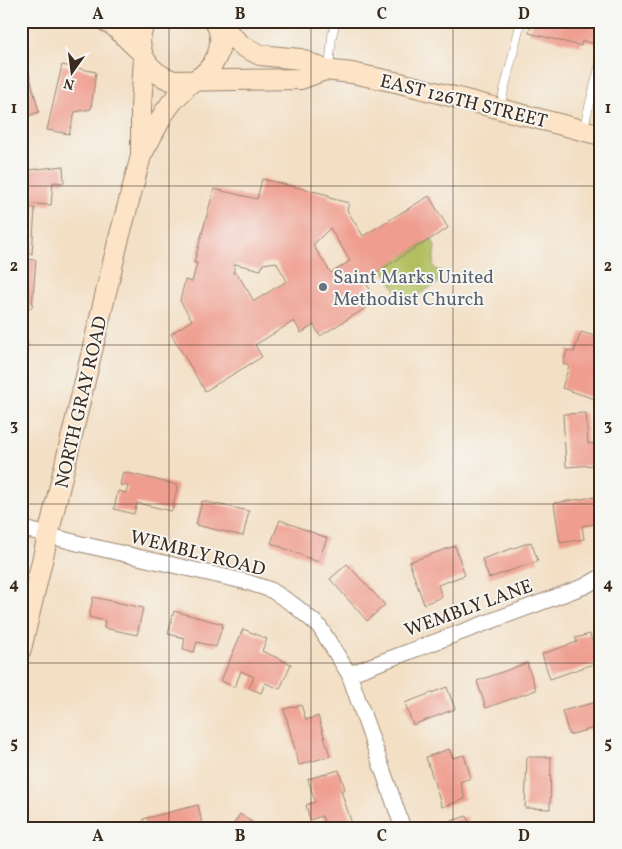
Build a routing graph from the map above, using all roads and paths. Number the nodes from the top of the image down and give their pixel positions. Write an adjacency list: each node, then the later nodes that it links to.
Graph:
1 (105, 21): 6 (street)
2 (146, 21): 6 (street, NORTH GRAY ROAD)
3 (215, 21): 8 (street, EAST 126TH STREET); 9 (street, NORTH GRAY ROAD)
4 (336, 21): 8 (lane)
5 (521, 21): 10 (lane)
6 (143, 56): 9 (street, EAST 126TH STREET); 12 (street, NORTH GRAY ROAD)
7 (601, 60): 11 (lane)
8 (327, 70): 9 (street, EAST 126TH STREET); 10 (street, EAST 126TH STREET)
9 (193, 81): 12 (street, NORTH GRAY ROAD)
10 (500, 108): 11 (street, EAST 126TH STREET)
11 (592, 132)
12 (141, 156): 14 (street, NORTH GRAY ROAD)
13 (21, 528): 14 (street, WEMBLY ROAD)
14 (49, 535): 16 (street, NORTH GRAY ROAD); 17 (street, WEMBLY ROAD)
15 (601, 577): 17 (street, WEMBLY LANE)
16 (21, 649)
17 (349, 674): 18 (street, WEMBLY ROAD)
18 (403, 828)

